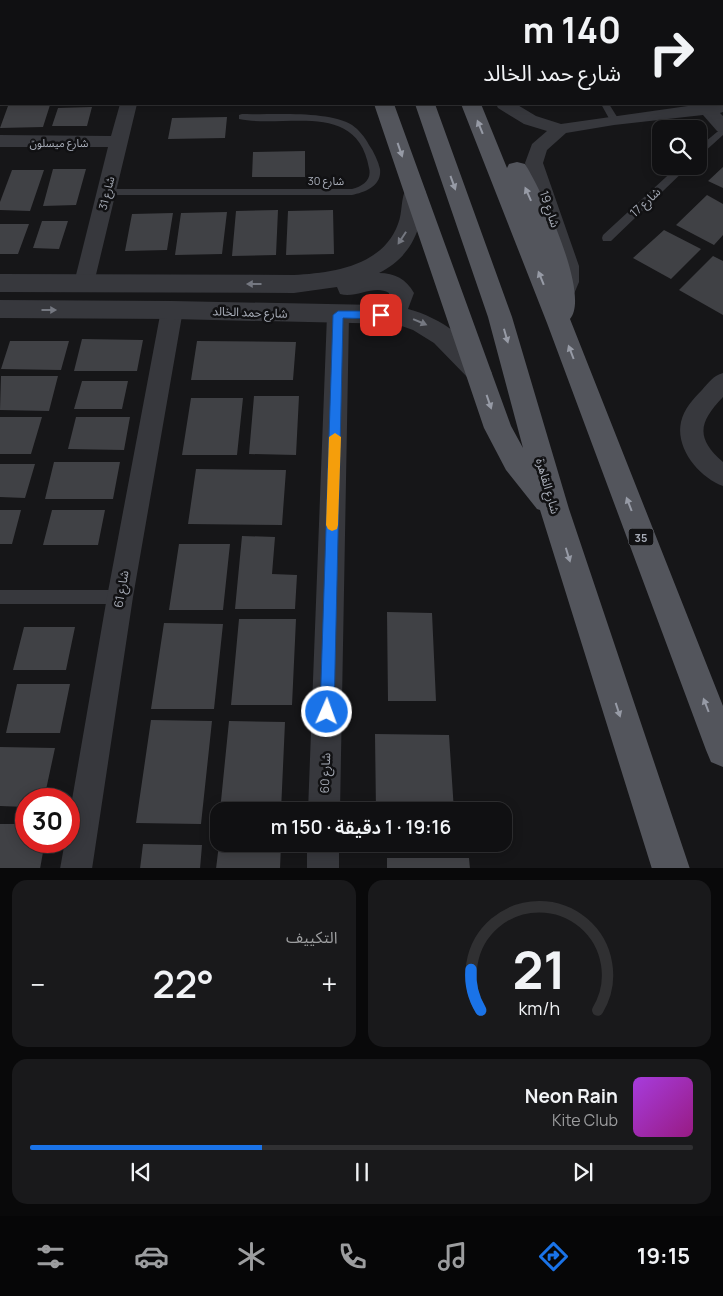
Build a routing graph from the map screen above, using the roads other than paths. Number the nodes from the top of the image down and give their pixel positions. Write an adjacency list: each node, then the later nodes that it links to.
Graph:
1 (128, 105): 14 (street, شارع 31)
2 (384, 105): 18 (main road, one-way to 18)
3 (424, 105): 31 (main road, شارع القاهرة, one-way to 31)
4 (471, 105): 25 (main road, 35, one-way to 4)
5 (488, 105): 25 (main road, one-way to 5)
6 (506, 105): 11 (street, شارع 19)
7 (606, 105): 10 (lane)
8 (715, 108): 10 (street, شارع 19); 12 (street)
9 (242, 117): 17 (lane, شارع 30)
10 (614, 120): 11 (street, شارع 19)
11 (562, 129): 25 (street, شارع 19)
12 (723, 129): 15 (lane)
13 (0, 141): 14 (street, شارع ميسلون)
14 (118, 142): 17 (street, شارع 31)
15 (707, 144)
16 (674, 175): 19 (lane, شارع 17)
17 (107, 192): 21 (street, شارع 31)
18 (415, 192): 22 (street, one-way to 22); 28 (main road)
19 (607, 238)
20 (0, 283): 21 (street)
21 (84, 283): 22 (street, one-way to 21)
22 (294, 284): 27 (street)
23 (0, 310): 24 (street, شارع حمد الخالد, one-way to 24)
24 (172, 310): 26 (street, شارع حمد الخالد); 33 (street, شارع 61)
25 (561, 311): 34 (main road, 35, one-way to 25)
26 (338, 315): 27 (street, شارع حمد الخالد); 35 (street, شارع 60)
27 (381, 315): 28 (street, شارع حمد الخالد, one-way to 28)
28 (479, 373): 31 (main road, one-way to 31)
29 (723, 382): 30 (street)
30 (723, 476)
31 (554, 509): 39 (main road, شارع القاهرة, one-way to 39)
32 (0, 597): 33 (lane)
33 (120, 597): 37 (street, شارع 61)
34 (723, 750)
35 (324, 802)
36 (323, 852): 38 (street)
37 (76, 868)
38 (323, 868)
39 (671, 868)

